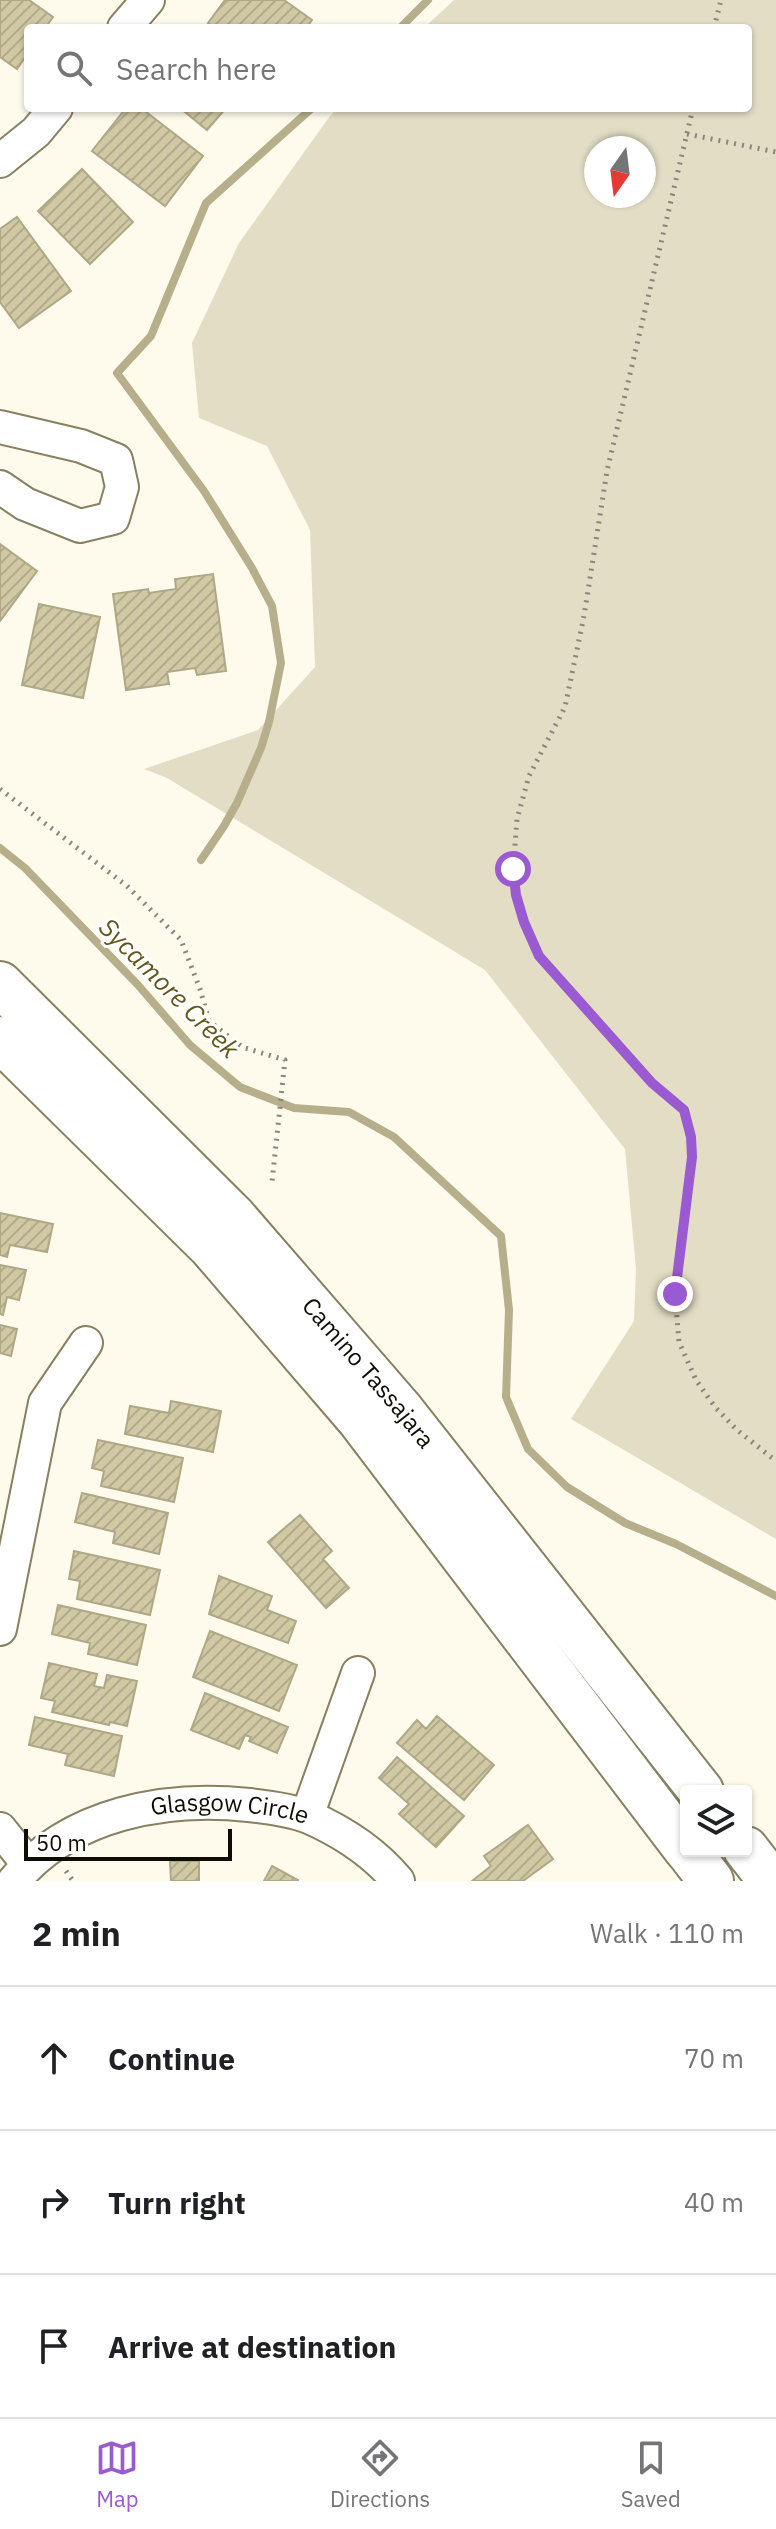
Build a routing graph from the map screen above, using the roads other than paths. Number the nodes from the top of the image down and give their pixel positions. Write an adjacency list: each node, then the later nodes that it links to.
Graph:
1 (148, 0): 2 (street)
2 (127, 24)
3 (53, 112): 4 (street)
4 (0, 161)
5 (0, 427): 6 (street)
6 (0, 487)
7 (0, 984): 12 (main road, Camino Tassajara)
8 (0, 1039): 15 (main road, Camino Tassajara)
9 (86, 1343): 10 (street)
10 (0, 1629)
11 (358, 1673): 13 (street)
12 (696, 1785)
13 (307, 1816): 18 (street, Glasgow Circle); 19 (street, Glasgow Circle)
14 (0, 1829): 18 (street)
15 (680, 1841)
16 (692, 1857): 20 (main road, Camino Tassajara)
17 (752, 1857): 21 (main road)
18 (21, 1873)
19 (398, 1881)
20 (711, 1881)
21 (771, 1881)

